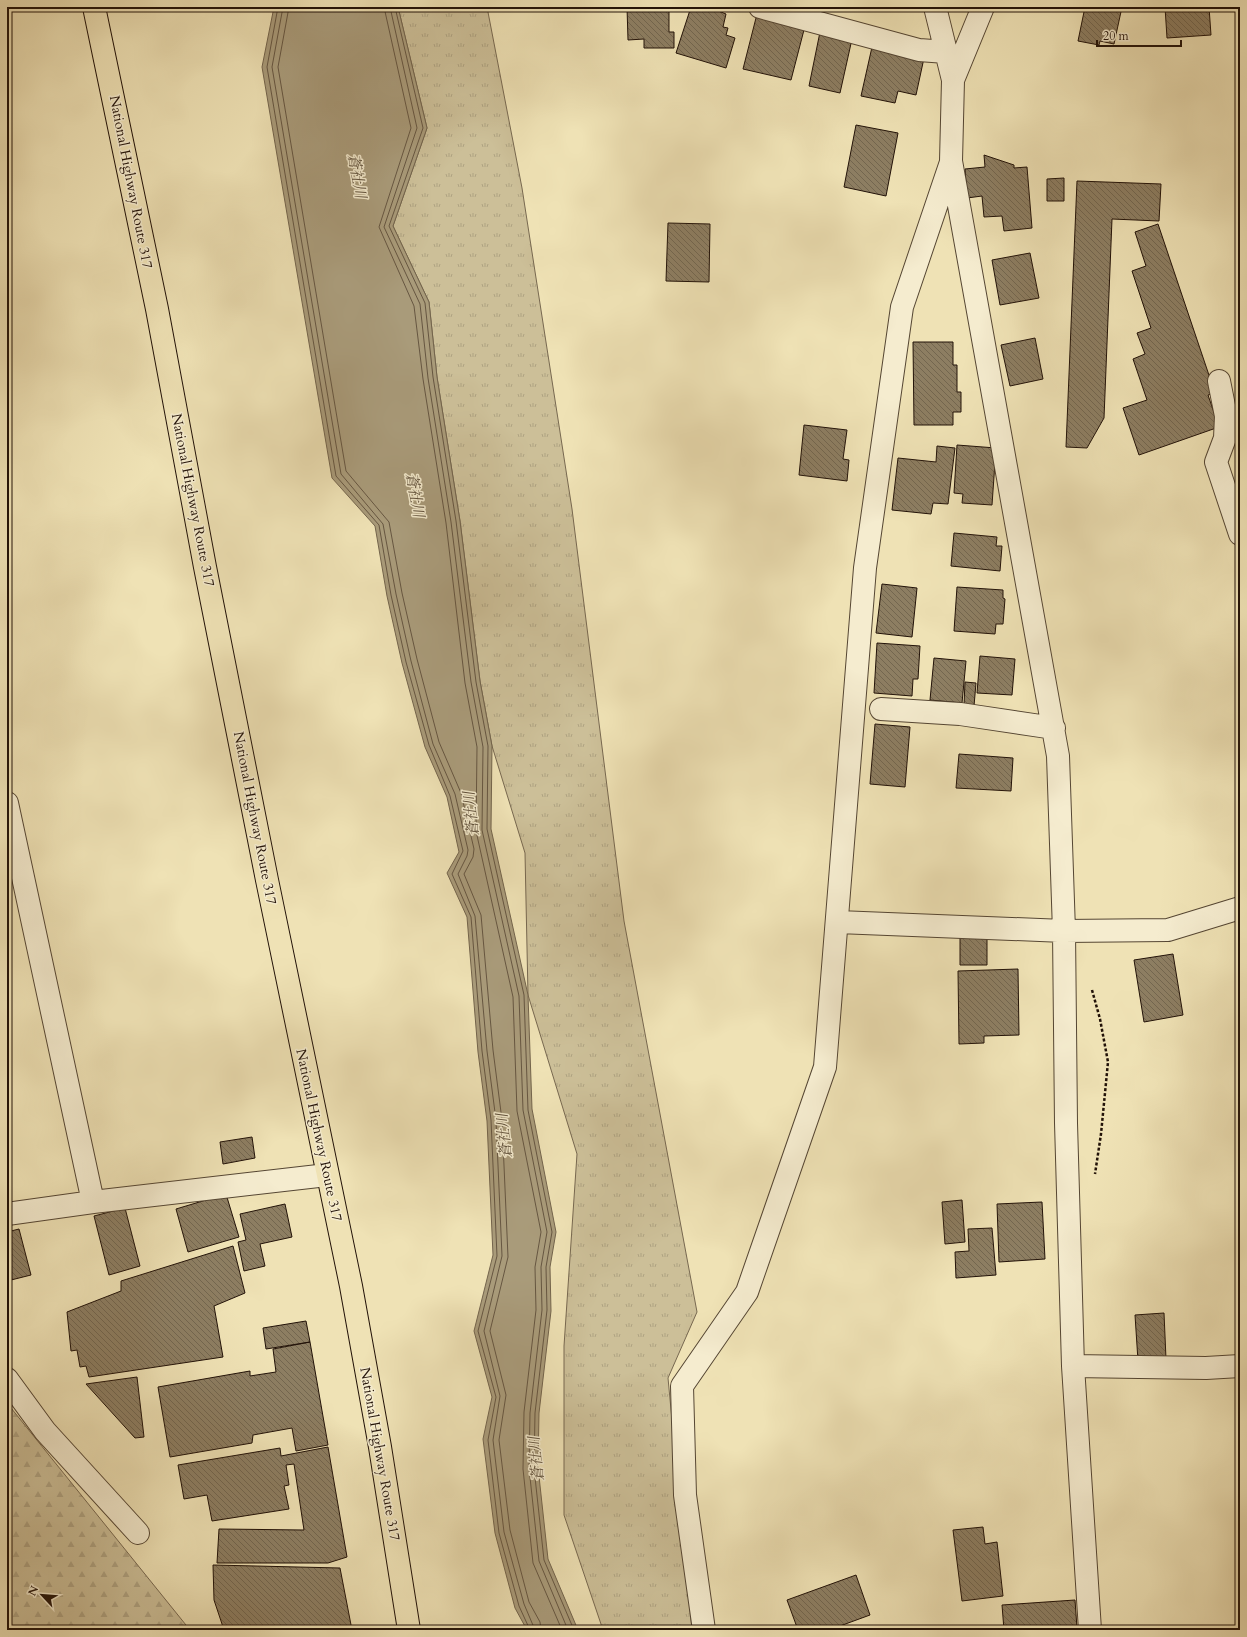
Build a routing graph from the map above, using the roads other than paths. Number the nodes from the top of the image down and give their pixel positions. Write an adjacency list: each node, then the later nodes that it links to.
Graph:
1 (94, 7): 16 (highway, National Highway Route 317)
2 (760, 7): 5 (street)
3 (935, 7): 5 (street)
4 (984, 7): 6 (street)
5 (946, 52): 6 (street)
6 (953, 80): 7 (street)
7 (951, 161): 11 (street); 14 (street)
8 (1219, 381): 9 (street)
9 (1240, 534)
10 (881, 709): 11 (street)
11 (1054, 728): 15 (street)
12 (7, 803): 17 (street)
13 (1240, 908): 15 (street)
14 (838, 922): 15 (street); 24 (street)
15 (1064, 931): 19 (street)
16 (327, 1175): 17 (street); 23 (highway, National Highway Route 317)
17 (93, 1202): 18 (street)
18 (7, 1214)
19 (1073, 1366): 20 (street); 25 (street)
20 (1240, 1366)
21 (7, 1379): 22 (street)
22 (138, 1533)
23 (409, 1630)
24 (704, 1630)
25 (1090, 1630)

